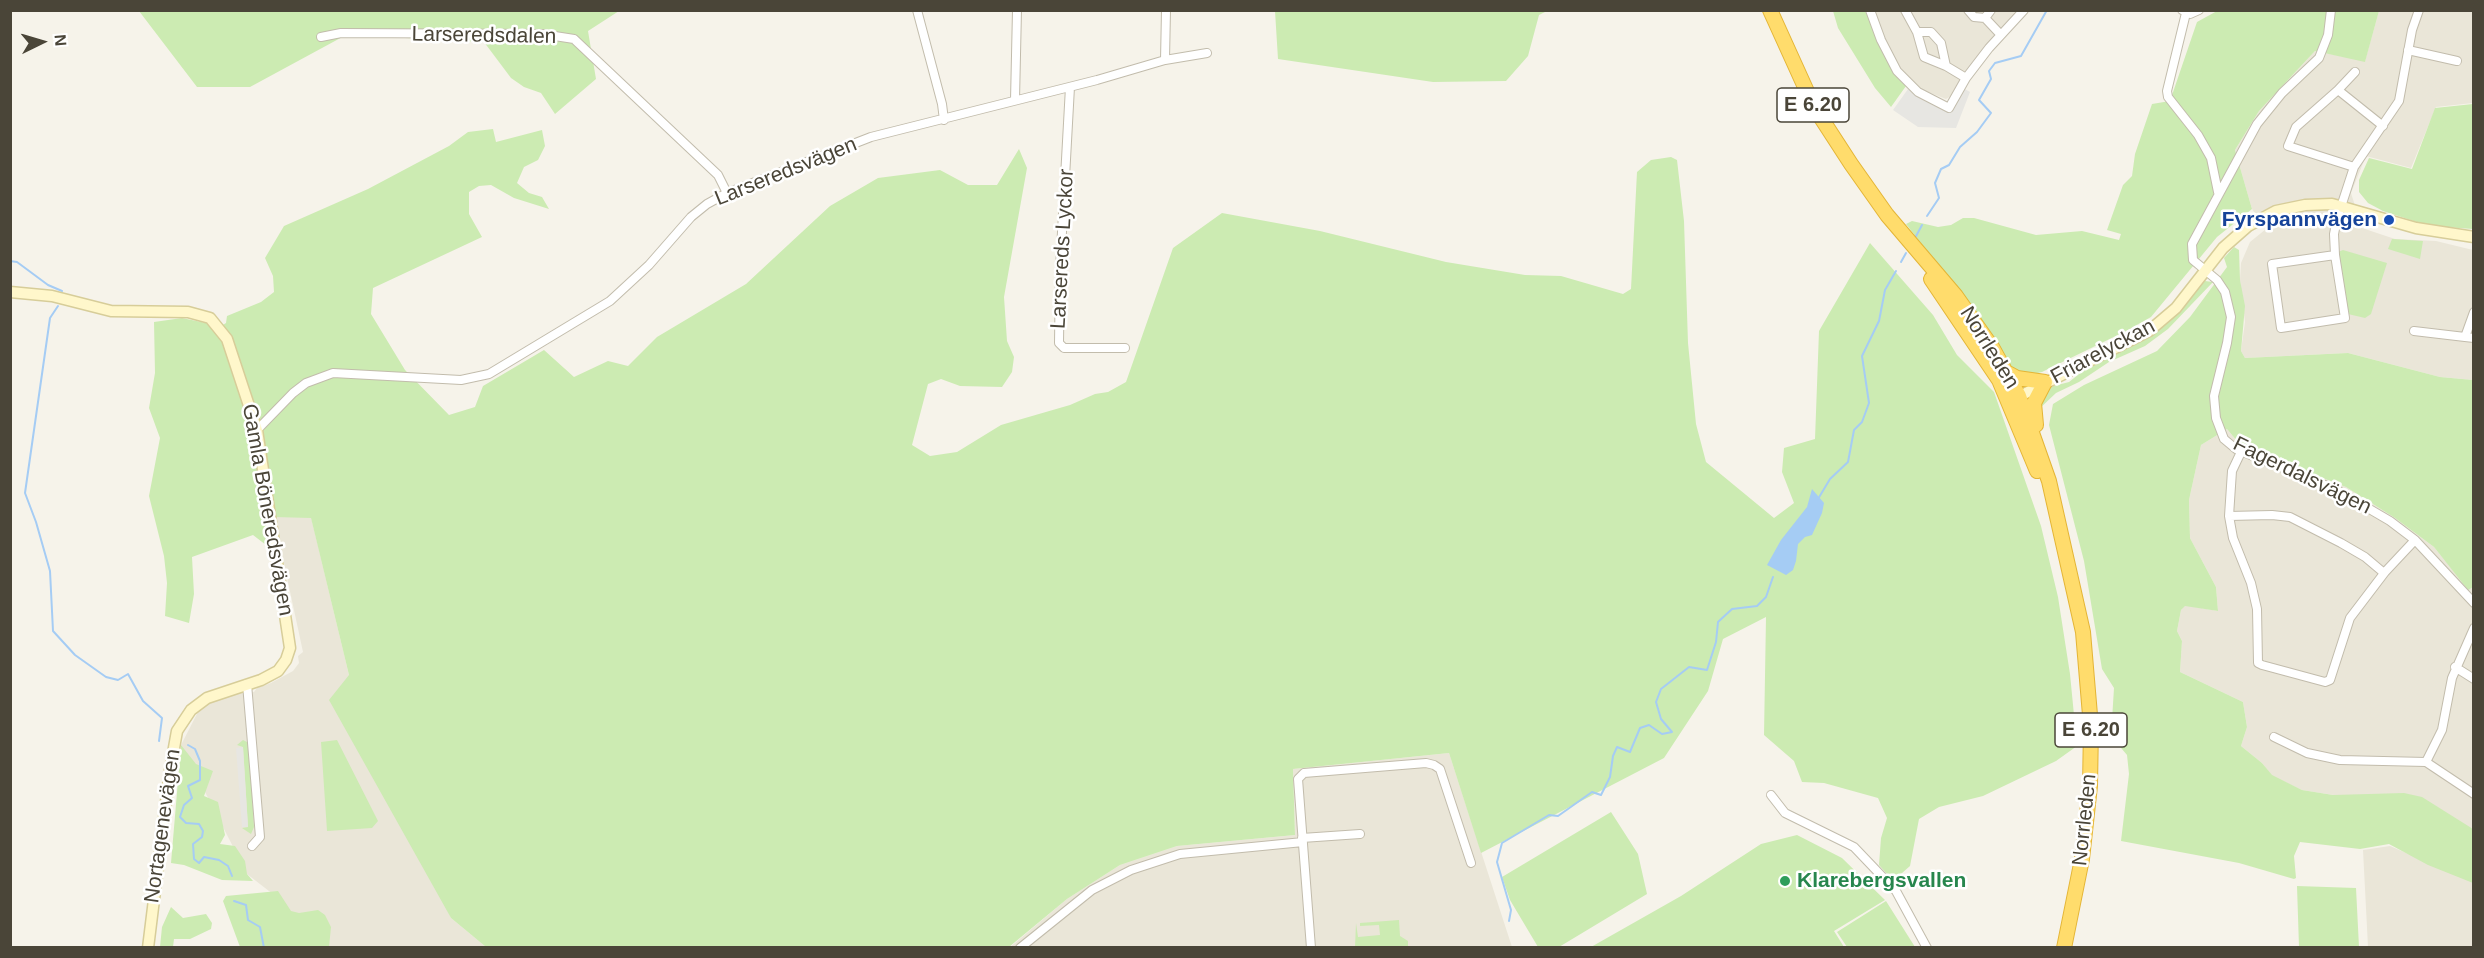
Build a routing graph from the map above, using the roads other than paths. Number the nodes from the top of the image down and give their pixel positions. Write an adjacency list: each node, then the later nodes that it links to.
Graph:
1 (917, 10): 28 (street)
2 (1017, 10): 27 (street)
3 (1166, 10): 20 (street)
4 (1770, 10): 34 (highway, Norrleden / E 6.20)
5 (1870, 10): 24 (street)
6 (1905, 10): 15 (street)
7 (1968, 10): 14 (street)
8 (1991, 10): 14 (street)
9 (2024, 10): 16 (street)
10 (2199, 10): 13 (street)
11 (2331, 10): 31 (street, Fagerdalsvägen)
12 (2419, 10): 18 (street)
13 (2184, 12): 31 (street)
14 (1985, 18): 16 (street)
15 (1917, 32): 22 (street); 22 (street)
16 (2001, 35): 24 (street)
17 (321, 37): 32 (street, Larseredsdalen)
18 (2408, 50): 21 (street); 29 (street)
19 (1207, 53): 20 (street, Larseredsvägen)
20 (1165, 60): 25 (street, Larseredsvägen)
21 (2457, 61)
22 (1946, 66): 24 (street)
23 (2355, 72): 26 (street)
24 (1966, 78)
25 (1070, 87): 27 (street, Larseredsvägen); 42 (street, Larsereds Lyckor)
26 (2338, 90): 29 (street); 30 (street)
27 (1015, 100): 28 (street, Larseredsvägen)
28 (944, 120): 32 (street, Larseredsvägen)
29 (2383, 126): 30 (street)
30 (2354, 167): 33 (street)
31 (2218, 192): 37 (street, Fagerdalsvägen)
32 (727, 193): 46 (street, Larseredsvägen)
33 (2340, 206): 35 (street, Friarelyckan); 36 (street); 37 (street, Friarelyckan)
34 (1901, 233): 43 (highway, Norrleden / E 6.20); 45 (highway, Norrleden / E 6.20)
35 (2474, 237)
36 (2335, 255): 36 (street)
37 (2205, 271): 44 (street, Friarelyckan); 48 (street, Fagerdalsvägen)
38 (10, 292): 46 (street, Gamla Böneredsvägen)
39 (2474, 312): 41 (street)
40 (2414, 332): 41 (street)
41 (2469, 338)
42 (1125, 348)
43 (2006, 372): 44 (highway); 45 (highway, Norrleden / E 6.20)
44 (2045, 382): 45 (street, Friarelyckan); 47 (highway)
45 (2014, 399): 47 (highway, Norrleden / E 6.20); 49 (highway, Norrleden / E 6.20)
46 (257, 430): 55 (street, Gamla Böneredsvägen)
47 (2039, 450): 49 (highway, Norrleden / E 6.20)
48 (2241, 452): 50 (street); 51 (street, Fagerdalsvägen)
49 (2056, 514): 71 (highway, Norrleden / E 6.20)
50 (2229, 516): 52 (street); 52 (street)
51 (2415, 540): 52 (street); 53 (street, Fagerdalsvägen)
52 (2384, 573)
53 (2474, 603)
54 (2474, 628): 56 (street)
55 (286, 660): 58 (street, Nortagenevägen)
56 (2455, 667): 57 (street); 60 (street)
57 (2474, 679)
58 (247, 684): 65 (street); 67 (street, Nortagenevägen)
59 (2274, 737): 60 (street)
60 (2426, 762): 61 (street)
61 (2474, 794)
62 (1771, 795): 70 (street)
63 (1360, 834): 64 (street)
64 (1302, 840): 66 (street); 68 (street); 69 (street)
65 (252, 846)
66 (1471, 862)
67 (148, 948)
68 (1020, 948)
69 (1311, 948)
70 (1927, 948)
71 (2064, 948)

